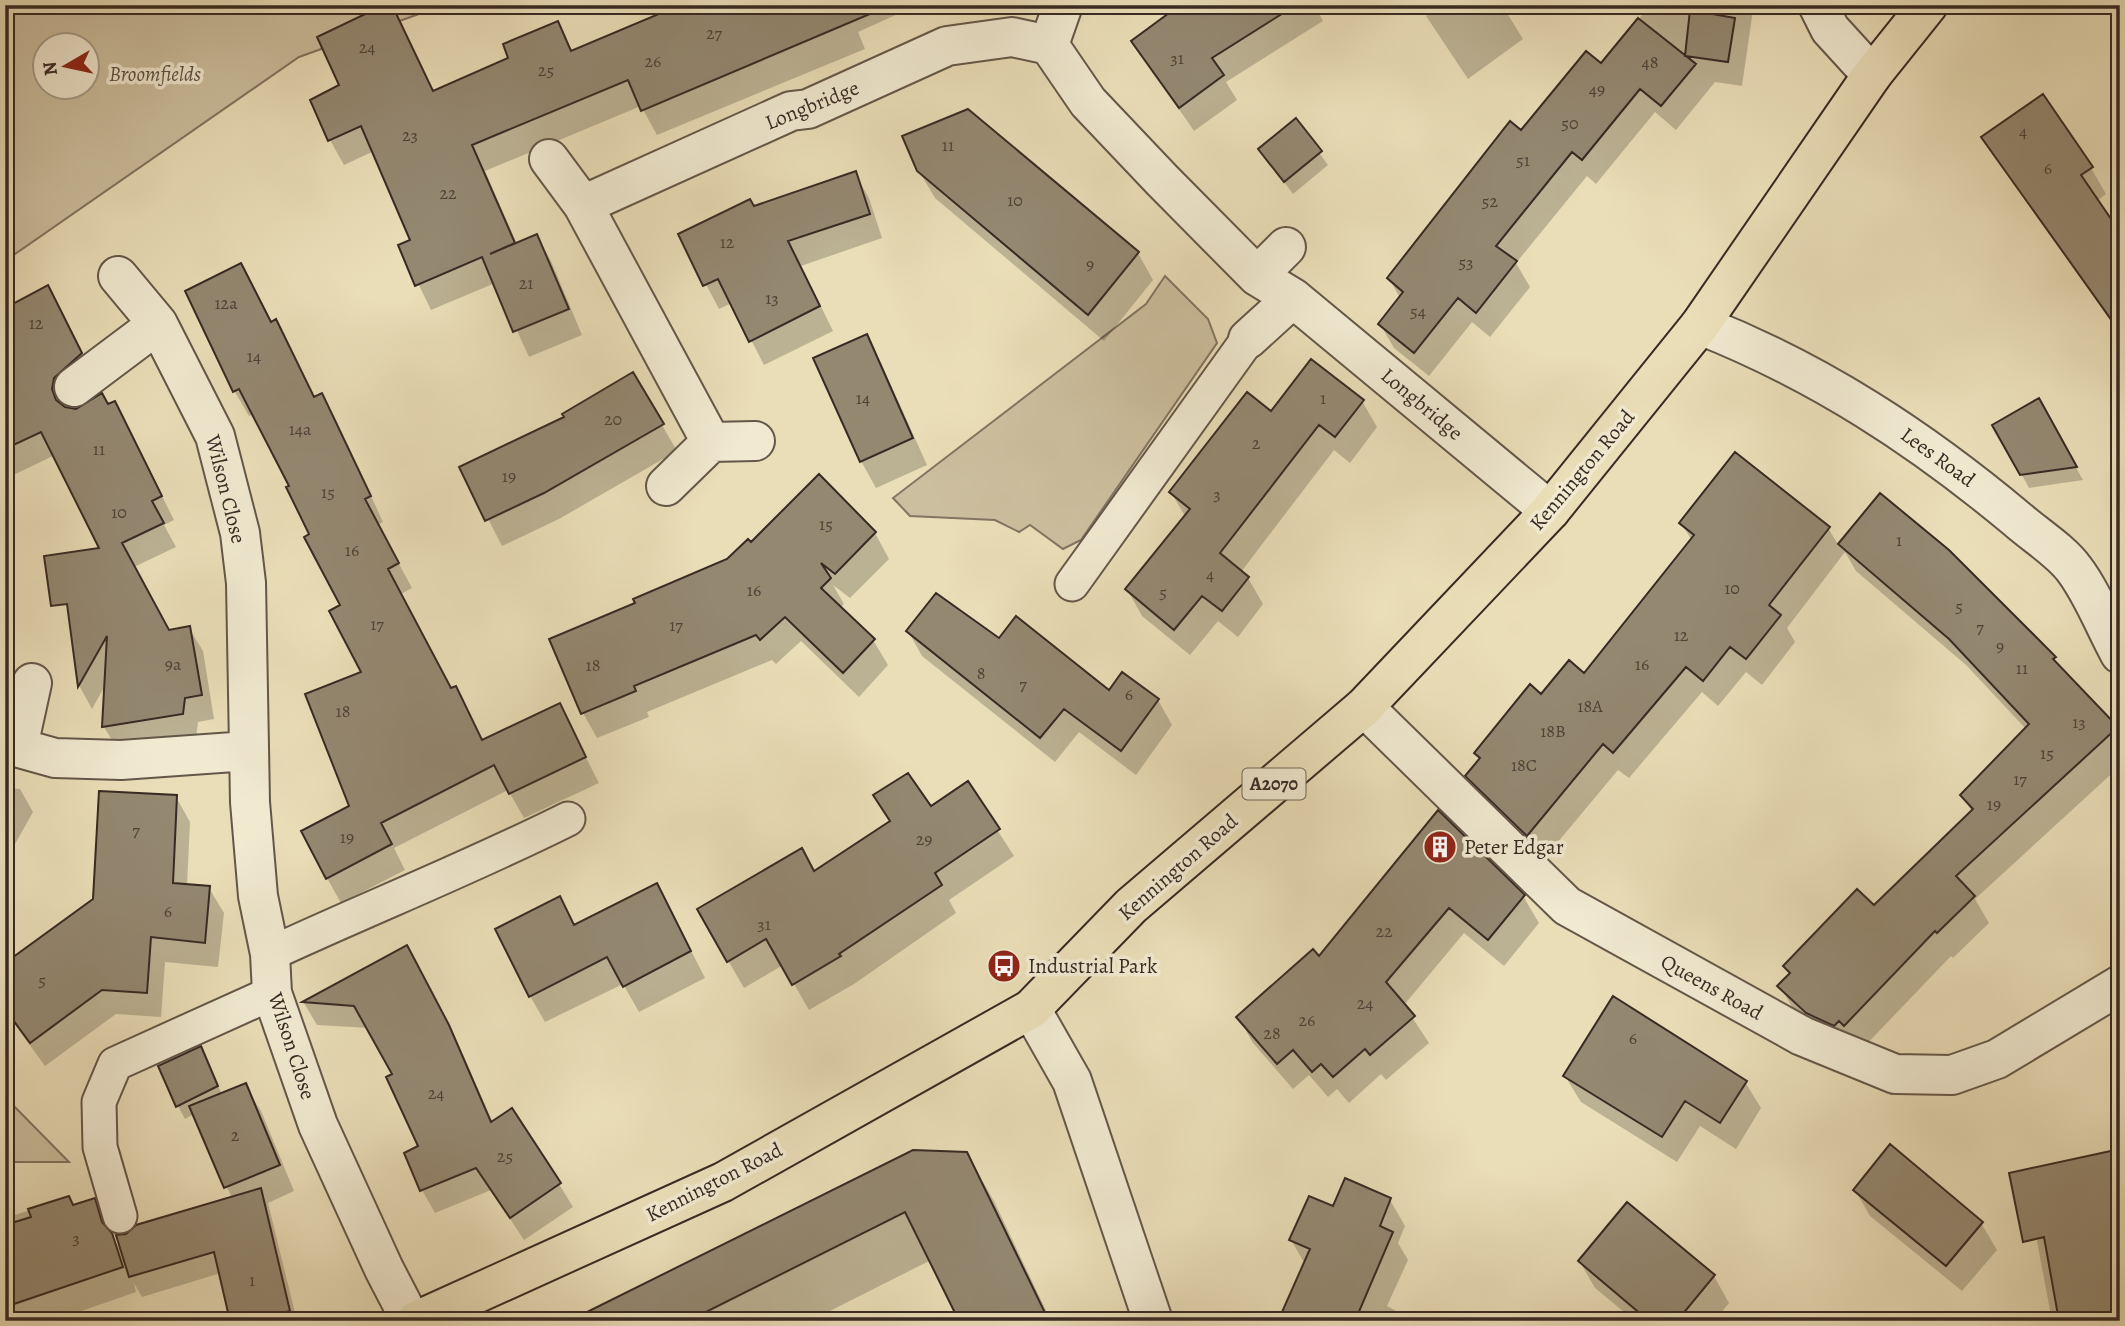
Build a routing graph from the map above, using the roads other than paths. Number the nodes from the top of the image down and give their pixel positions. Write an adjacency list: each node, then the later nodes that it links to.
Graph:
1 (1063, 5): 4 (street)
2 (1818, 5): 5 (street)
3 (1928, 5): 5 (main road, Kennington Road / A2070)
4 (1049, 45): 7 (street, Longbridge); 10 (street, Longbridge)
5 (1872, 75): 13 (main road, Kennington Road / A2070)
6 (549, 159): 7 (street)
7 (583, 205): 17 (street)
8 (1286, 247): 10 (street)
9 (118, 275): 12 (street, Wilson Close)
10 (1257, 276): 11 (street, Longbridge)
11 (1293, 298): 14 (street); 19 (street, Longbridge)
12 (158, 324): 15 (street); 25 (street, Wilson Close)
13 (1700, 325): 19 (main road, Kennington Road / A2070); 21 (street, Lees Road)
14 (1248, 340): 20 (lane)
15 (74, 387)
16 (754, 441): 17 (street)
17 (712, 442): 18 (street)
18 (666, 486)
19 (1550, 511): 23 (main road, Kennington Road / A2070)
20 (1072, 584)
21 (2120, 654)
22 (32, 683): 24 (street)
23 (1364, 707): 28 (street, Queens Road); 30 (main road, Kennington Road / A2070)
24 (12, 745): 25 (street)
25 (248, 751): 27 (street, Wilson Close)
26 (568, 819): 27 (lane)
27 (270, 954): 29 (street, Wilson Close)
28 (2120, 985)
29 (272, 993): 31 (lane); 32 (street, Wilson Close)
30 (1031, 1009): 32 (main road, Kennington Road / A2070); 33 (street)
31 (120, 1216)
32 (414, 1321)
33 (1153, 1321)

